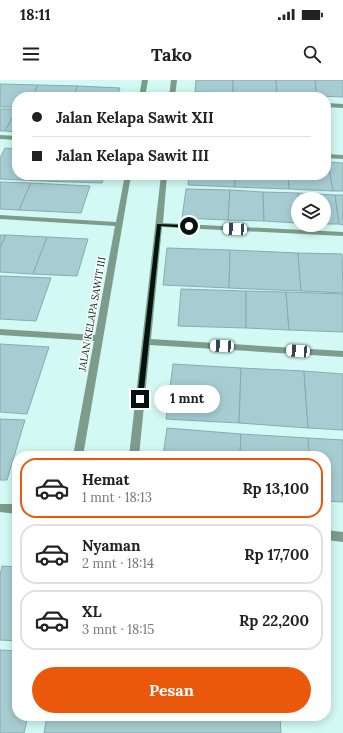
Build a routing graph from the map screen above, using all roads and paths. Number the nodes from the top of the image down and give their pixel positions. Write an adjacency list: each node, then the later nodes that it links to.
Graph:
1 (145, 80): 3 (street)
2 (174, 80): 4 (street)
3 (143, 92)
4 (173, 92)
5 (331, 105): 6 (street)
6 (343, 106)
7 (0, 137): 8 (street)
8 (12, 138)
9 (331, 156): 10 (street)
10 (343, 157)
11 (127, 180): 14 (street, JALAN KELAPA SAWIT III)
12 (163, 180): 15 (street)
13 (0, 217): 14 (street)
14 (120, 224): 18 (street, JALAN KELAPA SAWIT III)
15 (158, 225): 16 (street); 19 (street)
16 (343, 234)
17 (0, 332): 18 (street)
18 (99, 338): 21 (street, JALAN KELAPA SAWIT III)
19 (146, 342): 20 (street); 22 (street)
20 (343, 354)
21 (79, 451)
22 (135, 451)
23 (0, 508): 24 (street)
24 (12, 509)
25 (331, 536): 26 (street)
26 (343, 537)

